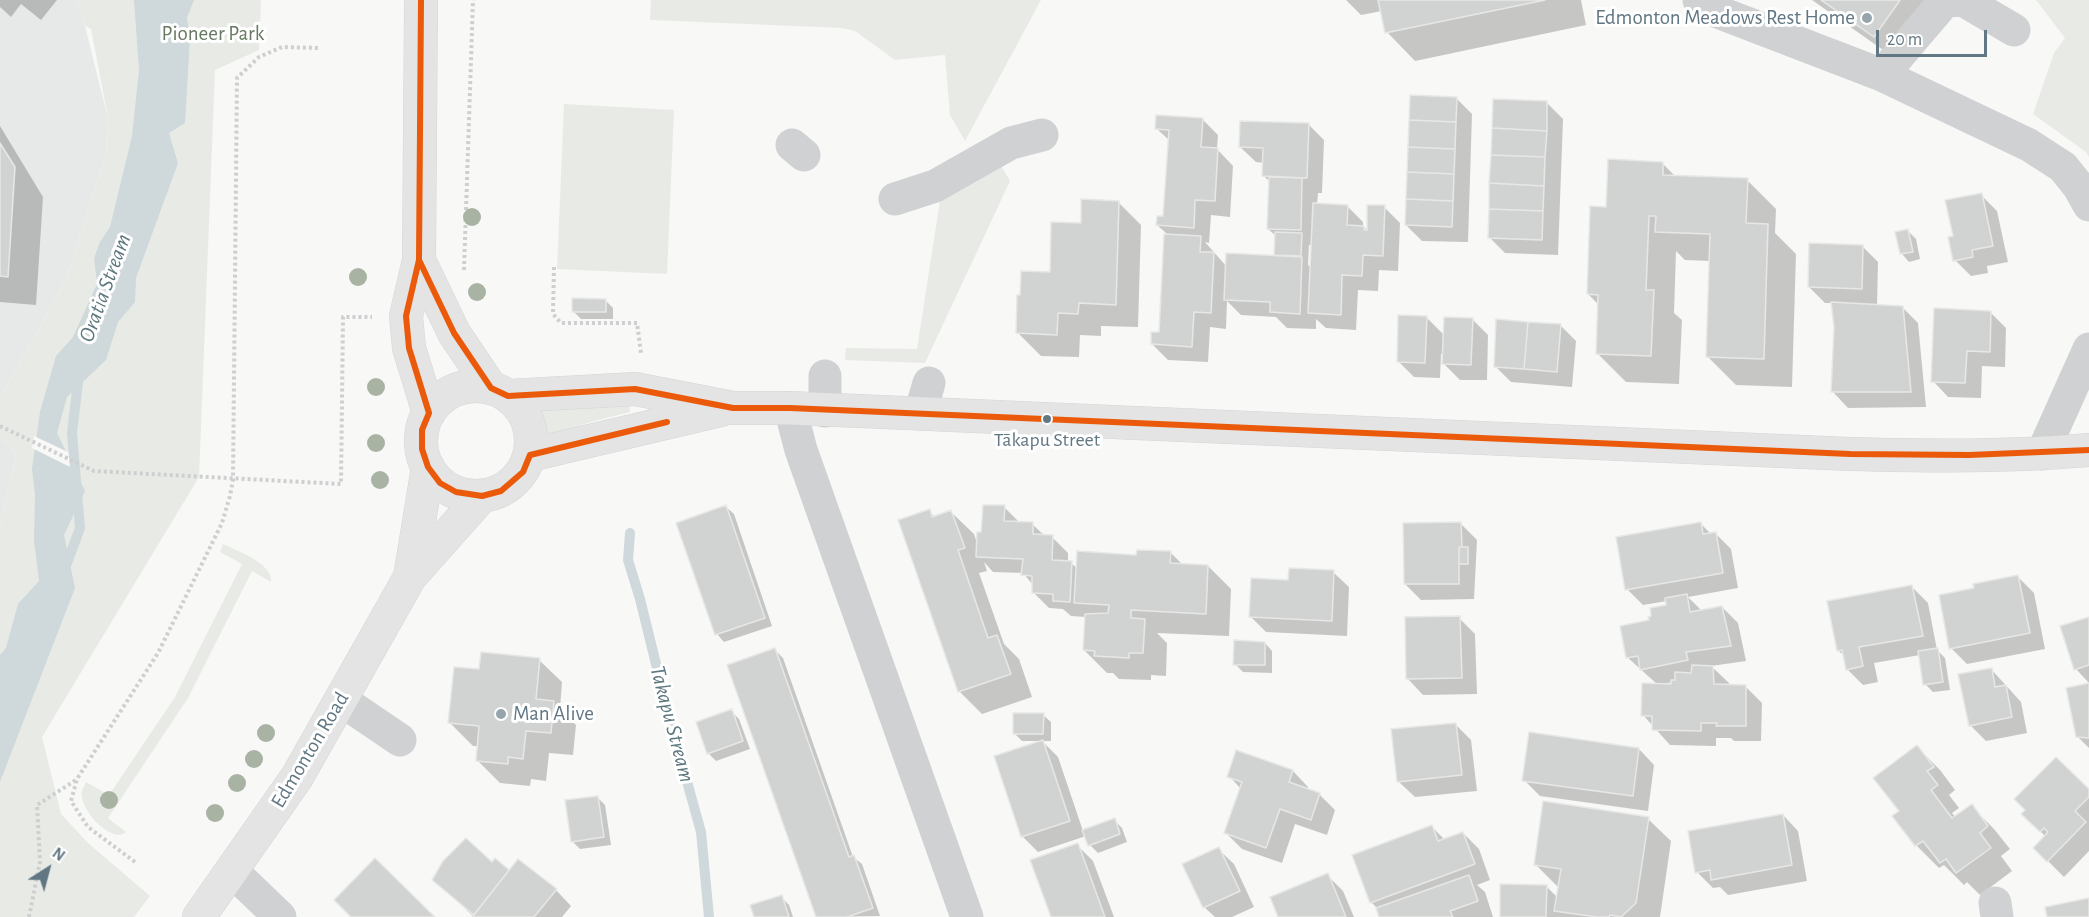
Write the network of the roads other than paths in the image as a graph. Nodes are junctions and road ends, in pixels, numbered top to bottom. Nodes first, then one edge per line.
1 (421, 0) edge
2 (1699, 0) edge
3 (2014, 30) dead end
4 (1882, 75) junction
5 (1042, 135) dead end
6 (896, 199) dead end
7 (2089, 205) edge
8 (419, 260) junction
9 (2089, 349) edge
10 (825, 376) dead end
11 (929, 383) dead end
12 (500, 392) junction
13 (734, 408) junction
14 (790, 408) junction
15 (825, 411) junction
16 (429, 413) junction
17 (920, 414) junction
18 (2089, 450) edge
19 (2042, 454) junction
20 (530, 455) junction
21 (428, 467) junction
22 (482, 496) junction
23 (410, 577) junction
24 (341, 700) junction
25 (400, 740) dead end
26 (232, 871) junction
27 (199, 917) edge
28 (280, 917) edge
29 (967, 917) edge

1 - 8 main road
2 - 4 street
3 - 4 street
4 - 7 street
5 - 6 street
8 - 12 main road
8 - 16 main road
9 - 19 street
10 - 15 street
11 - 17 street
12 - 13 main road
12 - 16 main road
12 - 20 main road
13 - 14 main road
13 - 20 main road
14 - 15 main road
14 - 29 street
15 - 17 main road
16 - 21 main road
17 - 19 main road
18 - 19 main road
20 - 22 main road
21 - 22 main road
21 - 23 main road, Edmonton Road
22 - 23 main road, Edmonton Road
23 - 24 main road, Edmonton Road
24 - 25 street
24 - 26 main road, Edmonton Road
26 - 27 main road, Edmonton Road
26 - 28 street

